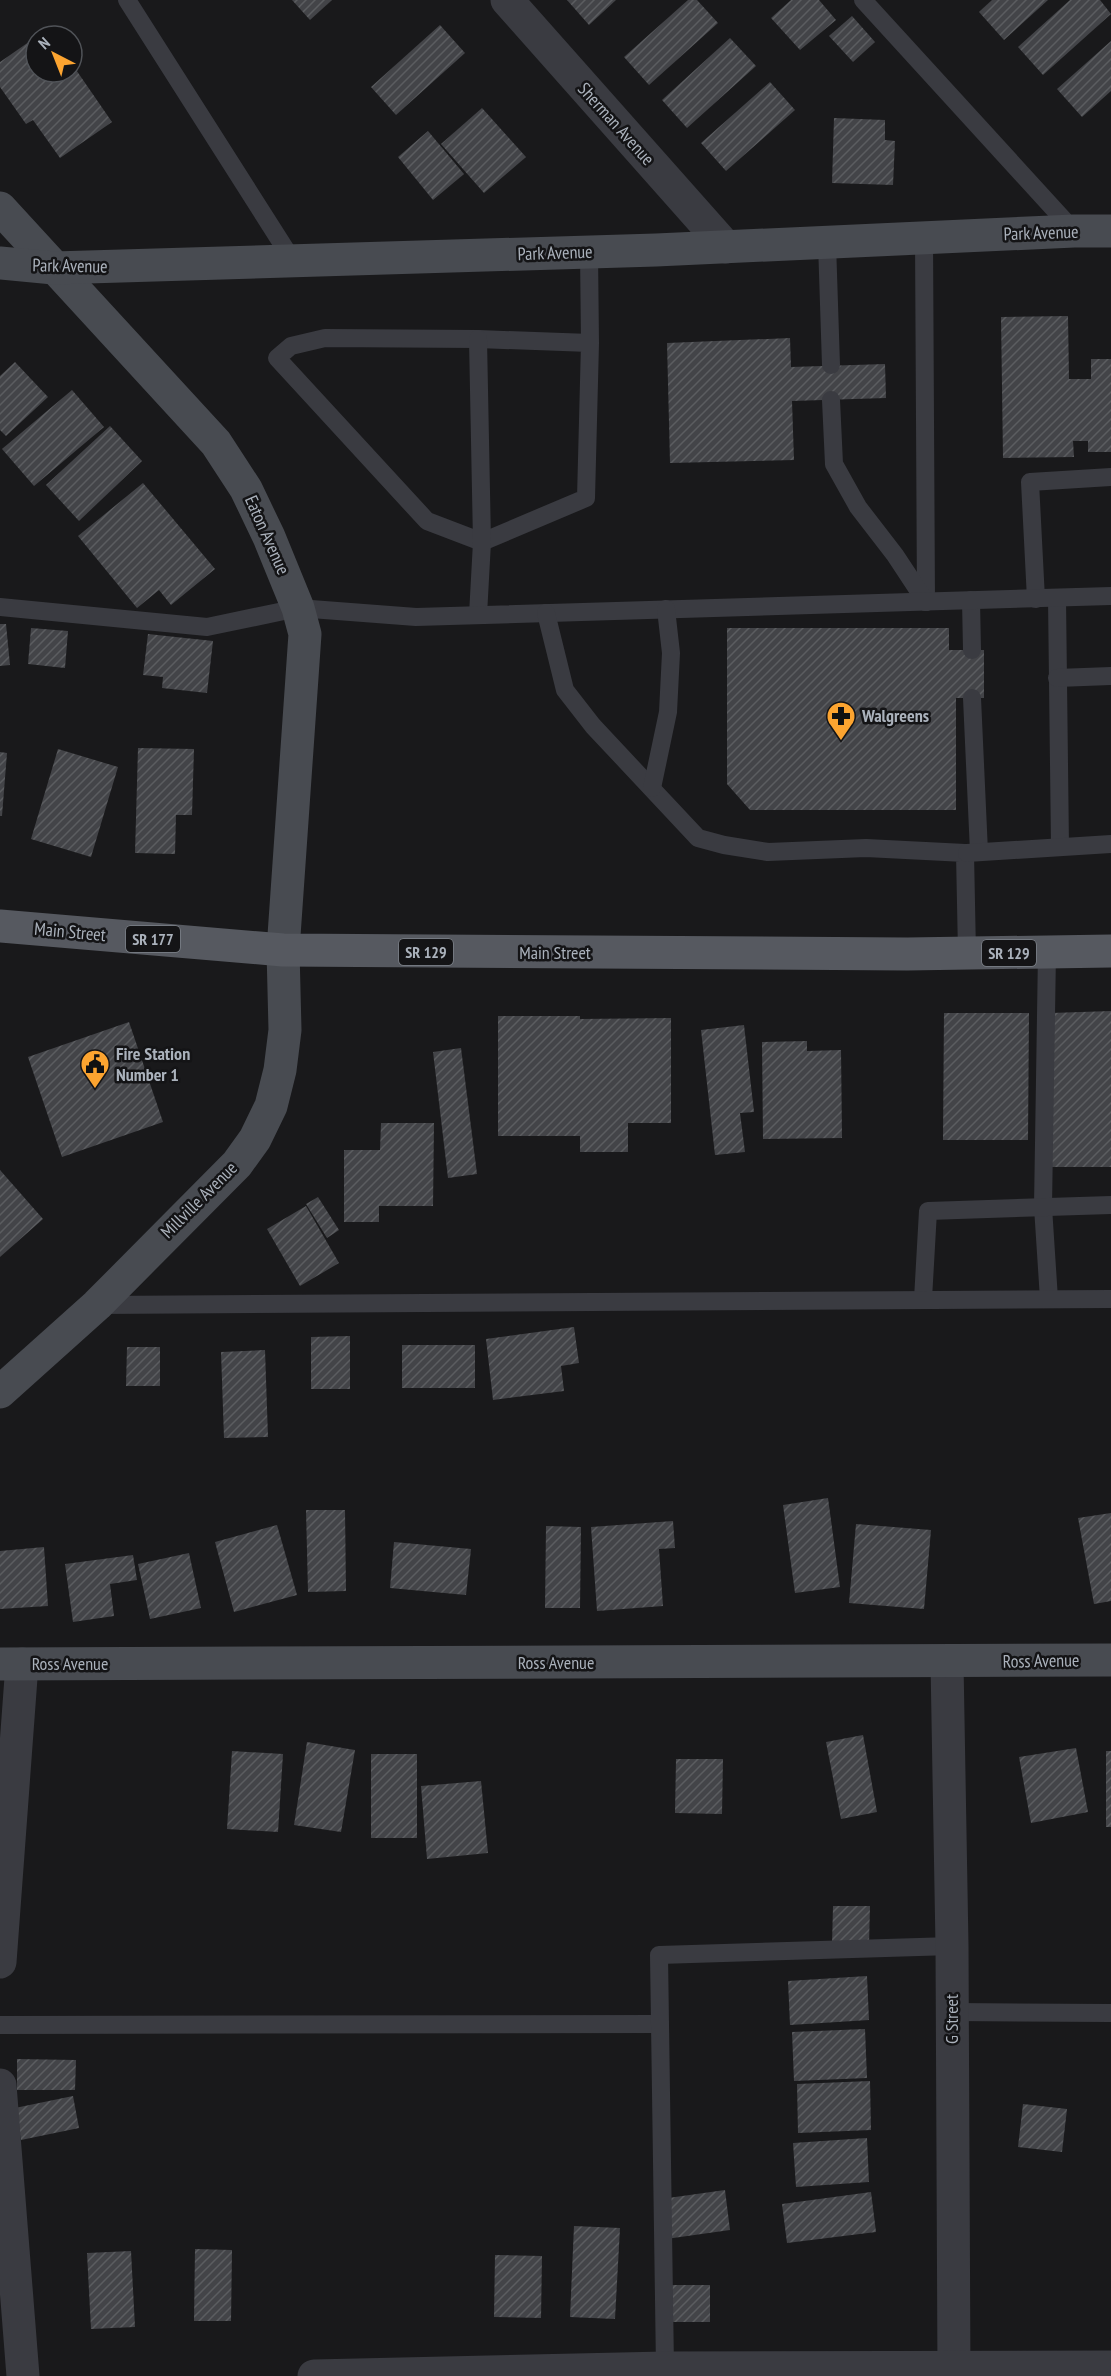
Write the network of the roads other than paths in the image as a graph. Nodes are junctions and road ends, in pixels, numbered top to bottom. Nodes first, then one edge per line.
1 (126, 0) edge
2 (507, 0) edge
3 (863, 0) edge
4 (0, 208) edge
5 (1074, 231) junction
6 (1111, 231) edge
7 (924, 238) junction
8 (827, 243) junction
9 (726, 247) junction
10 (590, 252) junction
11 (292, 261) junction
12 (0, 263) edge
13 (54, 268) junction
14 (478, 339) junction
15 (590, 343) junction
16 (831, 365) dead end
17 (831, 400) dead end
18 (1111, 477) edge
19 (482, 542) junction
20 (1111, 596) edge
21 (1056, 598) junction
22 (1036, 599) junction
23 (971, 600) junction
24 (926, 602) junction
25 (0, 607) edge
26 (298, 608) junction
27 (666, 609) junction
28 (546, 613) junction
29 (478, 615) junction
30 (972, 650) dead end
31 (1111, 676) edge
32 (1057, 678) junction
33 (972, 698) dead end
34 (652, 788) junction
35 (1111, 844) edge
36 (1060, 847) junction
37 (972, 852) junction
38 (0, 926) edge
39 (283, 950) junction
40 (1111, 951) edge
41 (1047, 952) junction
42 (966, 953) junction
43 (1111, 1205) edge
44 (1043, 1207) junction
45 (923, 1299) junction
46 (1049, 1299) junction
47 (1111, 1299) edge
48 (97, 1305) junction
49 (0, 1392) edge
50 (1111, 1660) edge
51 (947, 1662) junction
52 (11, 1664) edge
53 (952, 1946) junction
54 (0, 1962) edge
55 (952, 2012) junction
56 (1111, 2013) edge
57 (660, 2024) junction
58 (0, 2025) edge
59 (0, 2085) edge
60 (1111, 2367) edge
61 (666, 2368) junction
62 (954, 2372) edge
63 (599, 2373) edge
64 (23, 2376) edge
65 (314, 2376) edge

1 - 11 lane
2 - 9 street, Sherman Avenue
3 - 5 lane
4 - 13 main road, Eaton Avenue
5 - 6 main road, Park Avenue
5 - 7 main road, Park Avenue
7 - 8 main road, Park Avenue
7 - 24 lane
8 - 9 main road, Park Avenue
8 - 16 lane
9 - 10 main road, Park Avenue
10 - 11 main road, Park Avenue
10 - 15 lane
11 - 13 main road, Park Avenue
12 - 13 main road, Park Avenue
13 - 26 main road, Eaton Avenue
14 - 15 lane
14 - 19 lane
14 - 19 lane
15 - 19 lane
17 - 24 lane
18 - 22 lane
19 - 29 lane
20 - 21 lane
21 - 22 lane
21 - 32 lane
22 - 23 lane
23 - 24 lane
23 - 30 lane
24 - 27 lane
25 - 26 lane
26 - 29 lane
26 - 39 main road, Eaton Avenue
27 - 28 lane
27 - 34 lane
28 - 29 lane
28 - 34 lane
31 - 32 lane
32 - 36 lane
33 - 37 lane
34 - 37 lane
35 - 36 lane
36 - 37 lane
37 - 42 lane
38 - 39 main road, Main Street / SR 177
39 - 42 main road, Main Street / SR 129
39 - 48 main road, Millville Avenue
40 - 41 main road, Main Street / SR 129
41 - 42 main road, Main Street / SR 129
41 - 44 lane
43 - 44 lane
44 - 45 lane
44 - 46 lane
45 - 46 lane
45 - 48 lane
46 - 47 lane
48 - 49 main road, Millville Avenue
50 - 51 main road, Ross Avenue
51 - 52 main road, Ross Avenue
51 - 53 street, G Street
52 - 54 street
53 - 55 street, G Street
53 - 57 lane
55 - 56 lane
55 - 62 street, G Street
57 - 58 lane
57 - 61 lane
59 - 64 street
60 - 62 street
61 - 62 street
61 - 63 street
63 - 65 street

